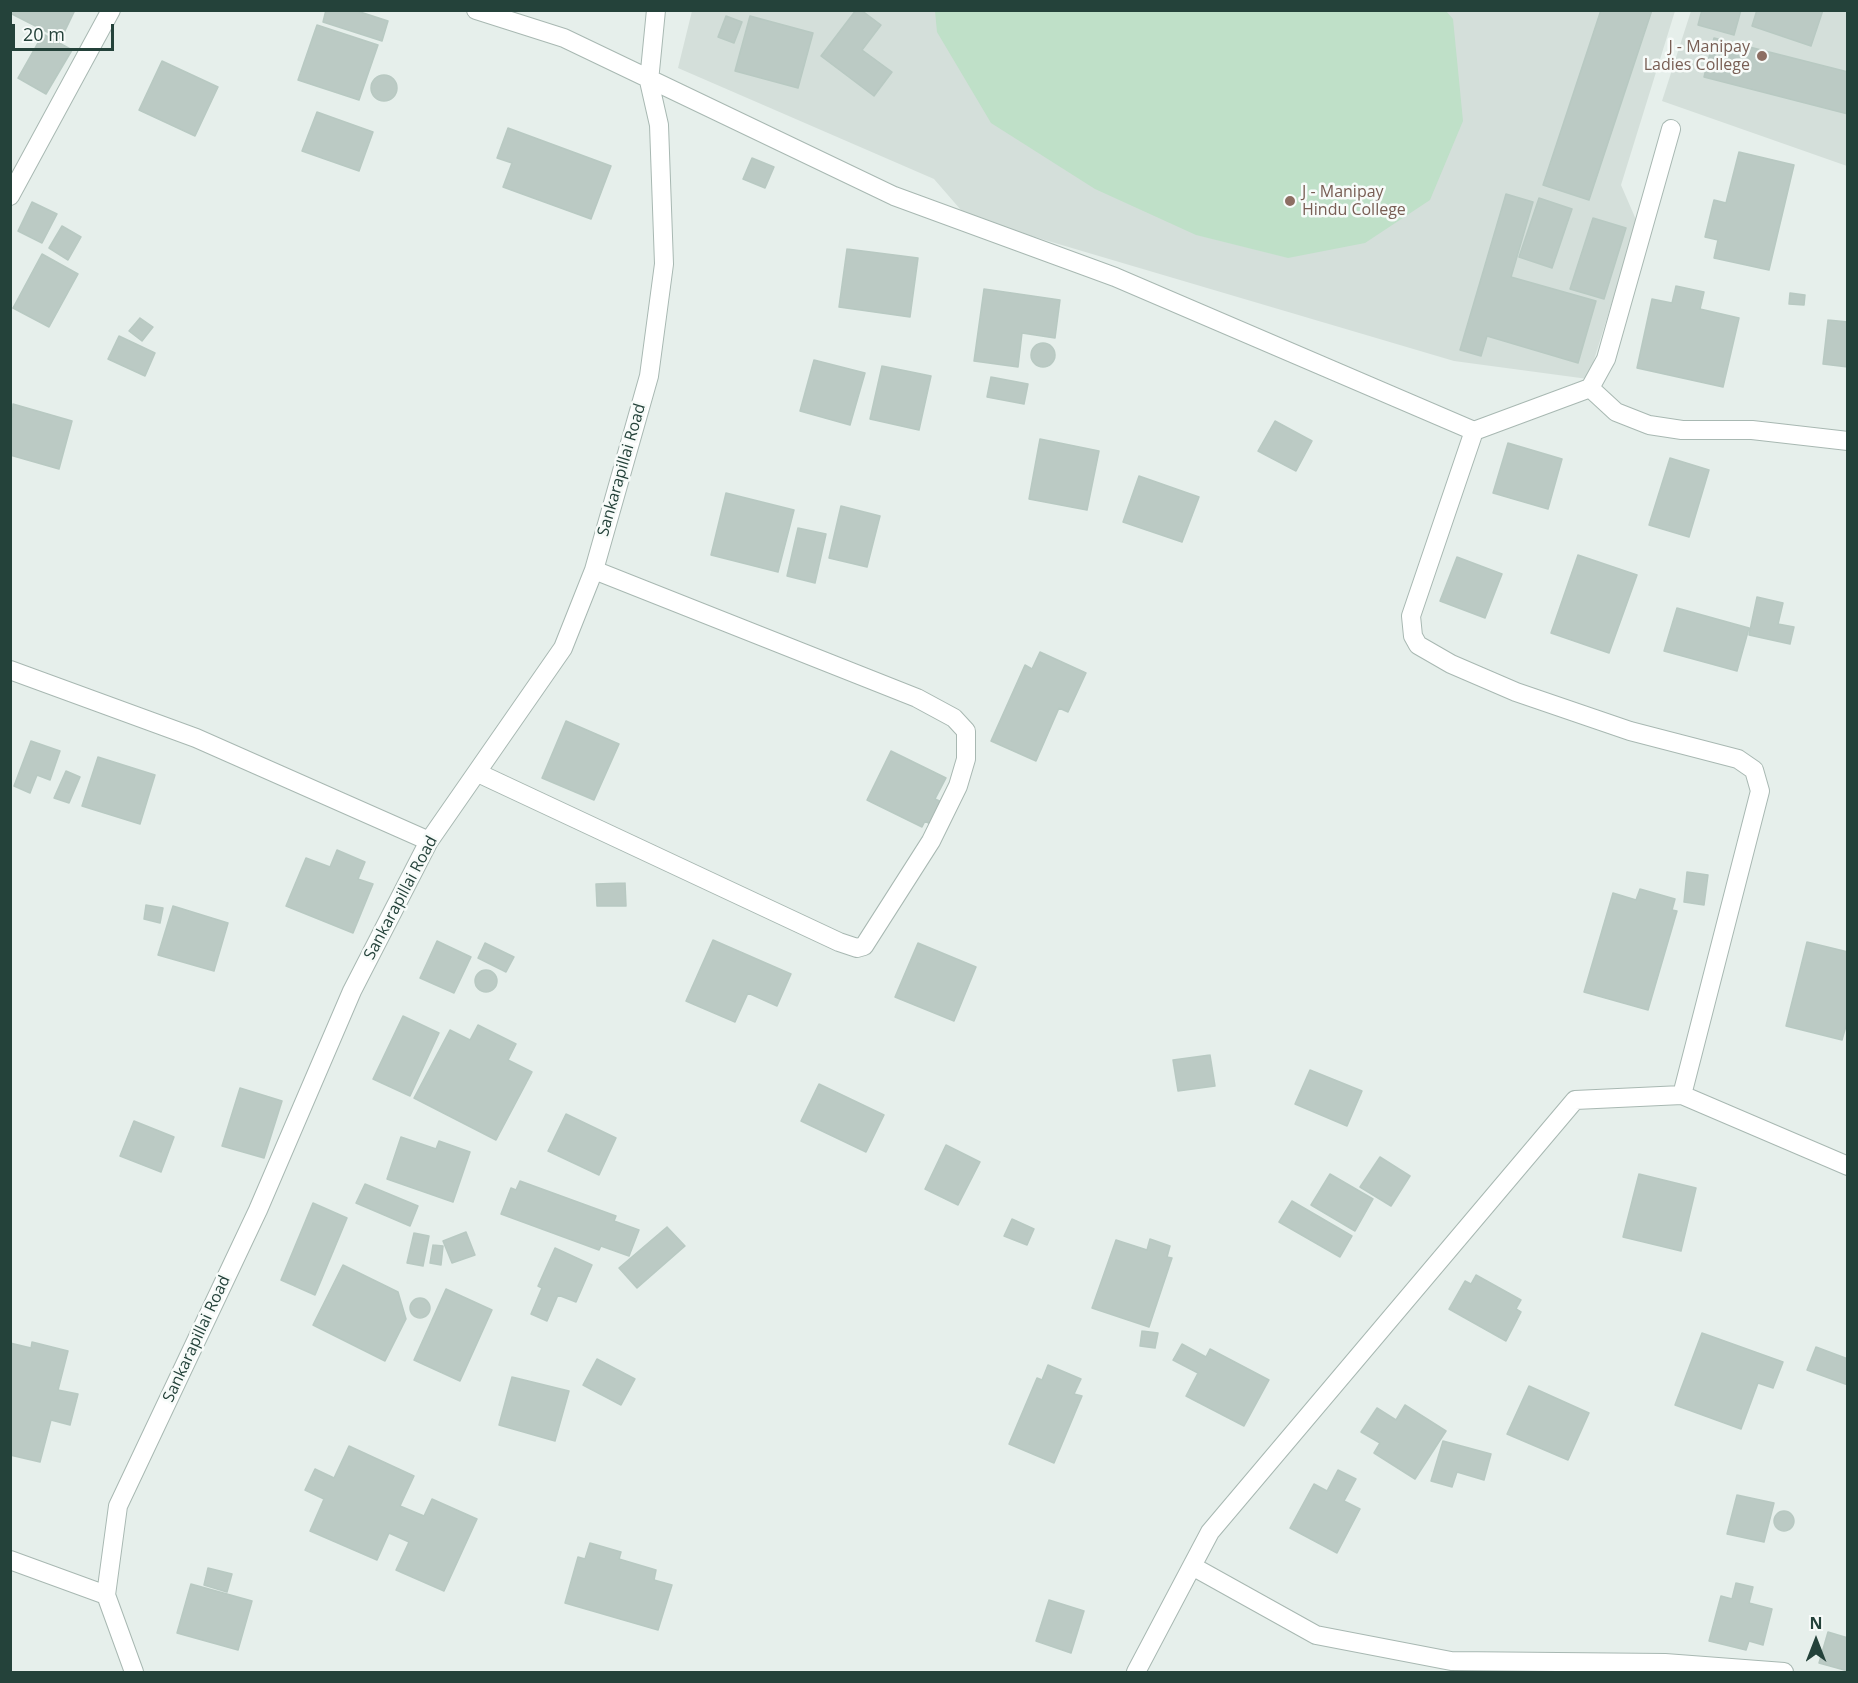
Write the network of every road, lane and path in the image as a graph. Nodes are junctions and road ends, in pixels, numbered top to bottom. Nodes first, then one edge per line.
1 (111, 10) edge
2 (476, 10) edge
3 (656, 10) edge
4 (649, 81) junction
5 (1671, 129) dead end
6 (10, 196) edge
7 (1590, 388) junction
8 (1474, 431) junction
9 (1848, 441) edge
10 (594, 570) junction
11 (10, 670) edge
12 (478, 773) junction
13 (429, 841) junction
14 (1682, 1095) junction
15 (1848, 1166) edge
16 (10, 1560) edge
17 (1192, 1566) junction
18 (106, 1595) junction
19 (1664, 1668) edge
20 (134, 1672) edge
21 (1136, 1672) edge
22 (1784, 1672) edge

1 - 6 street
2 - 4 street
3 - 4 street, Sankarapillai Road
4 - 8 street
4 - 10 street, Sankarapillai Road
5 - 7 street
7 - 8 street
7 - 9 street
8 - 14 street
10 - 12 street, Sankarapillai Road
10 - 12 street
11 - 13 street
12 - 13 street, Sankarapillai Road
13 - 18 street, Sankarapillai Road
14 - 15 street
14 - 17 street
16 - 18 street
17 - 19 street
17 - 21 street
18 - 20 street, Sankarapillai Road
19 - 22 street

